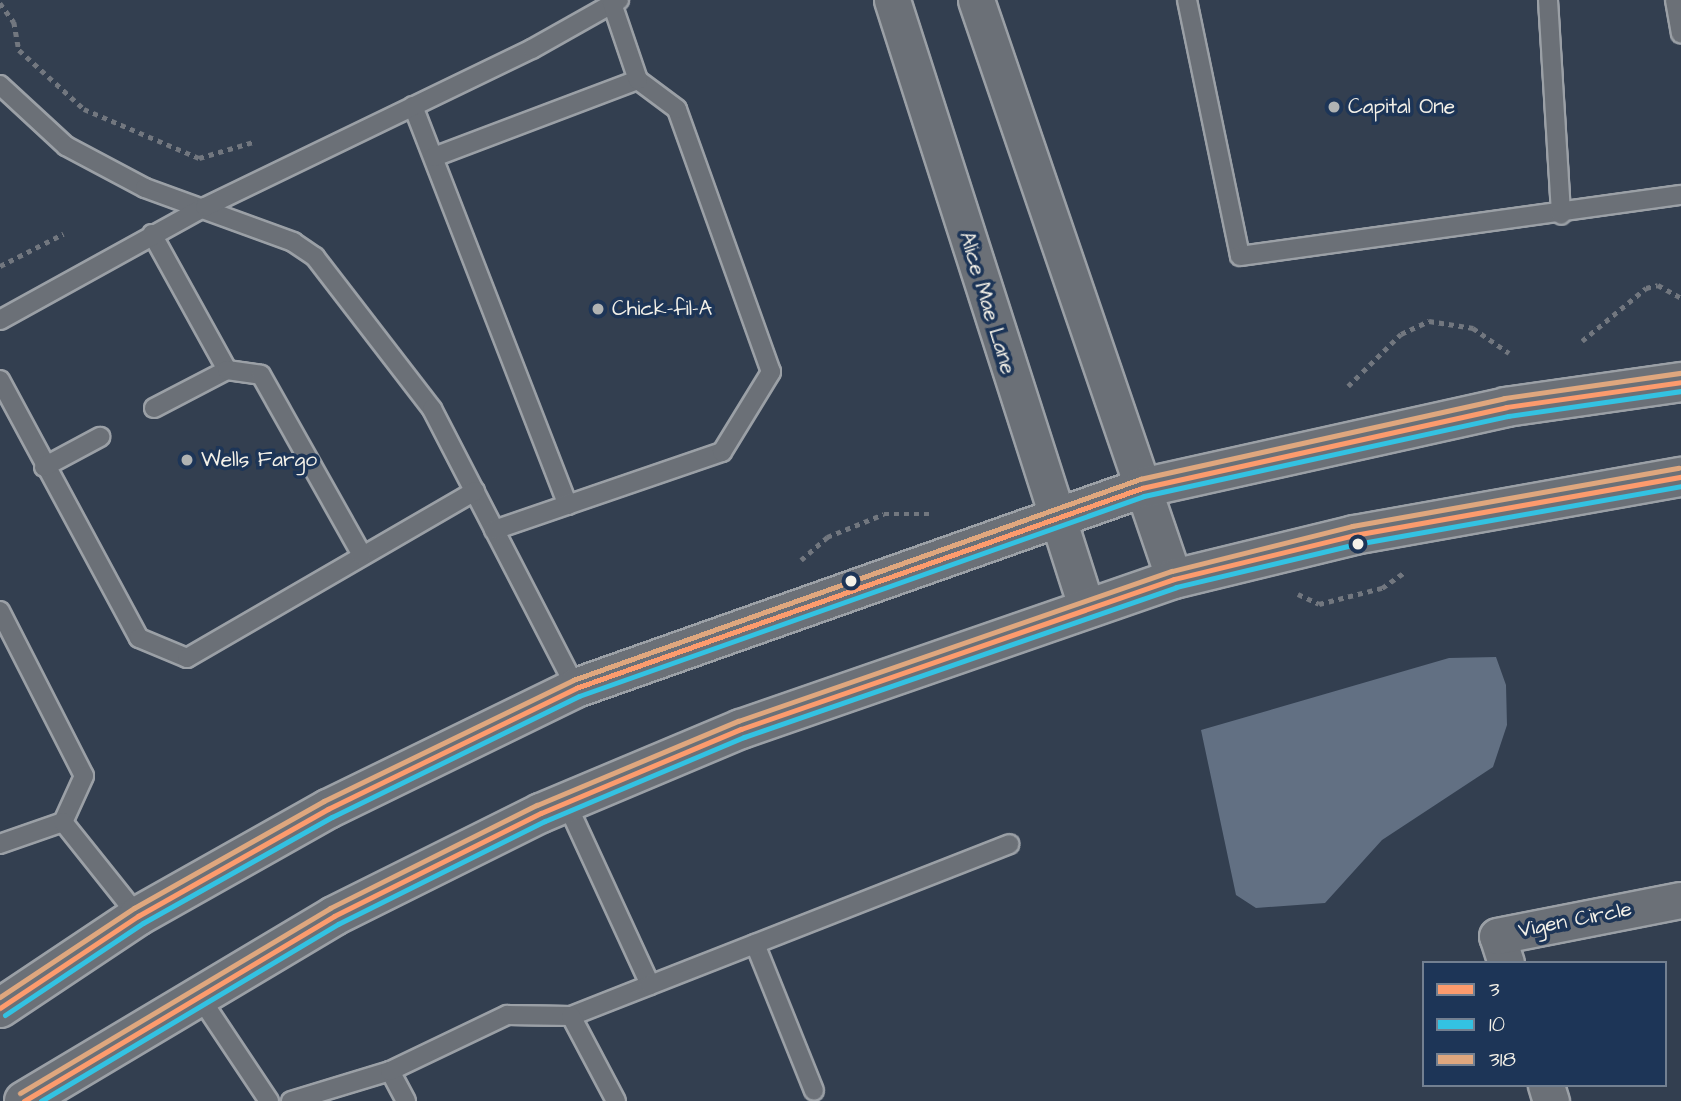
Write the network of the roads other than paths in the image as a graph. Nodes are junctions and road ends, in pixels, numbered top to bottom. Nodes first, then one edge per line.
1 (892, 0) edge
2 (976, 0) edge
3 (1186, 0) edge
4 (1548, 0) edge
5 (1675, 0) edge
6 (615, 1) edge
7 (1681, 33) edge
8 (638, 80) junction
9 (0, 85) edge
10 (413, 106) junction
11 (433, 157) junction
12 (1681, 195) edge
13 (205, 207) junction
14 (1561, 215) junction
15 (152, 234) junction
16 (0, 320) edge
17 (227, 370) junction
18 (0, 380) edge
19 (1681, 382) edge
20 (154, 408) dead end
21 (100, 437) dead end
22 (44, 467) junction
23 (1681, 477) edge
24 (1142, 488) junction
25 (475, 491) junction
26 (568, 505) junction
27 (1056, 515) junction
28 (495, 530) junction
29 (362, 555) junction
30 (1174, 579) junction
31 (1086, 606) junction
32 (0, 611) edge
33 (576, 688) junction
34 (566, 802) junction
35 (63, 822) junction
36 (0, 844) edge
37 (1009, 844) dead end
38 (1681, 900) edge
39 (138, 916) junction
40 (755, 944) junction
41 (1505, 961) edge
42 (650, 985) junction
43 (197, 993) junction
44 (0, 1008) edge
45 (571, 1016) junction
46 (390, 1071) junction
47 (814, 1091) dead end
48 (24, 1101) edge
49 (269, 1101) edge
50 (291, 1101) edge
51 (406, 1101) edge
52 (616, 1101) edge

1 - 27 street, Alice Mae Lane
2 - 24 street
3 - 14 lane
4 - 14 lane
5 - 7 lane
6 - 8 lane
6 - 10 lane
8 - 11 lane
8 - 26 lane
9 - 13 lane
10 - 11 lane
10 - 13 lane
11 - 26 lane
12 - 14 lane
13 - 15 lane
13 - 25 lane
15 - 16 lane
15 - 17 lane
17 - 20 lane
17 - 29 lane
18 - 22 lane
19 - 24 main road
21 - 22 lane
22 - 29 lane
23 - 30 main road
24 - 27 main road
24 - 30 street
25 - 28 lane
25 - 29 lane
26 - 28 lane
27 - 31 street, Alice Mae Lane
27 - 33 main road
28 - 33 lane
30 - 31 main road
31 - 34 main road
32 - 35 lane
33 - 39 main road
34 - 42 lane
34 - 43 main road
35 - 36 lane
35 - 39 lane
37 - 40 lane
38 - 41 street, Vigen Circle
39 - 44 main road
40 - 42 lane
40 - 47 lane
42 - 45 lane
43 - 48 main road
43 - 49 lane
45 - 46 lane
45 - 52 lane
46 - 50 lane
46 - 51 lane

